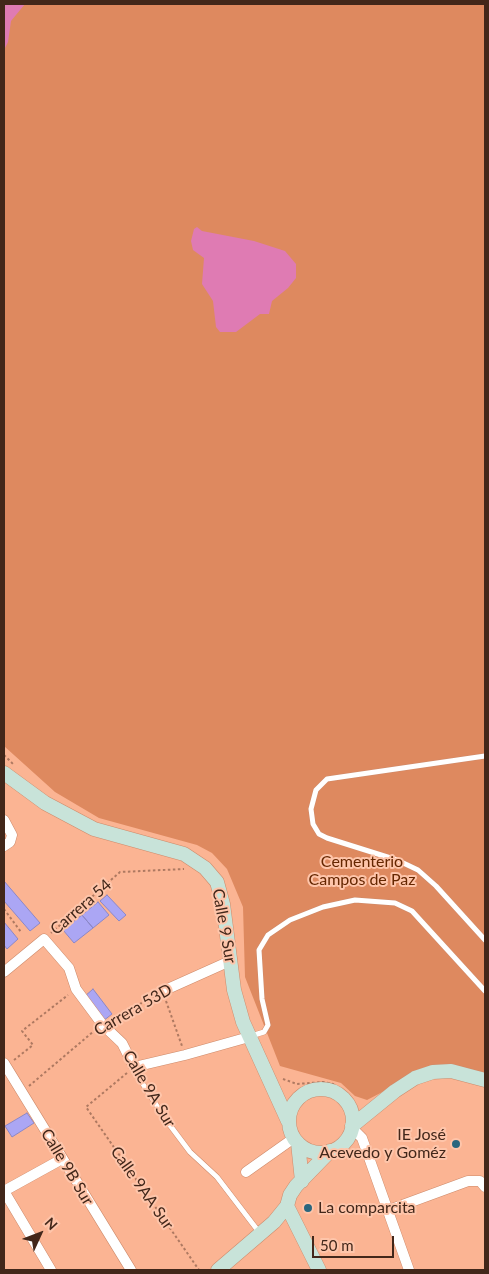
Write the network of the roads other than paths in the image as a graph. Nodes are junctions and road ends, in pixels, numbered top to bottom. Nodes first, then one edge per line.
1 (485, 756) edge
2 (10, 769) edge
3 (4, 820) edge
4 (4, 846) edge
5 (44, 940) joint
6 (485, 940) edge
7 (230, 961) junction
8 (4, 972) edge
9 (163, 991) road end
10 (485, 991) edge
11 (249, 1037) junction
12 (5, 1065) edge
13 (134, 1067) junction
14 (276, 1079) junction
15 (485, 1080) edge
16 (306, 1092) junction
17 (352, 1108) junction
18 (370, 1109) junction
19 (288, 1120) junction
20 (352, 1127) junction
21 (296, 1141) junction
22 (330, 1151) junction
23 (62, 1159) junction
24 (246, 1172) dead end
25 (302, 1181) junction
26 (482, 1184) edge
27 (4, 1191) edge
28 (287, 1206) junction
29 (389, 1210) junction
30 (260, 1235) junction
31 (52, 1270) edge
32 (131, 1270) edge
33 (218, 1270) edge
34 (319, 1270) edge
35 (409, 1270) edge

1 - 6 lane
2 - 7 main road, Calle 9 Sur
3 - 4 street
5 - 8 street, Carrera 54
5 - 13 street, Calle 9A Sur
7 - 9 street, Carrera 53D
7 - 11 main road, Calle 9 Sur
10 - 11 lane
11 - 13 street
11 - 14 main road, Calle 9 Sur
12 - 23 street, Calle 9B Sur
13 - 30 lane, Calle 9A Sur
14 - 16 main road
14 - 19 main road, Calle 9 Sur
15 - 18 main road
16 - 17 main road
16 - 19 main road
17 - 18 main road
17 - 20 main road
18 - 20 main road
19 - 21 main road
20 - 22 main road
20 - 29 street
21 - 22 main road
21 - 24 street
21 - 25 main road
22 - 25 main road
23 - 27 street
23 - 32 street, Calle 9B Sur
25 - 28 main road
26 - 29 street
27 - 31 street
28 - 30 main road
28 - 34 main road
29 - 35 street
30 - 33 main road

